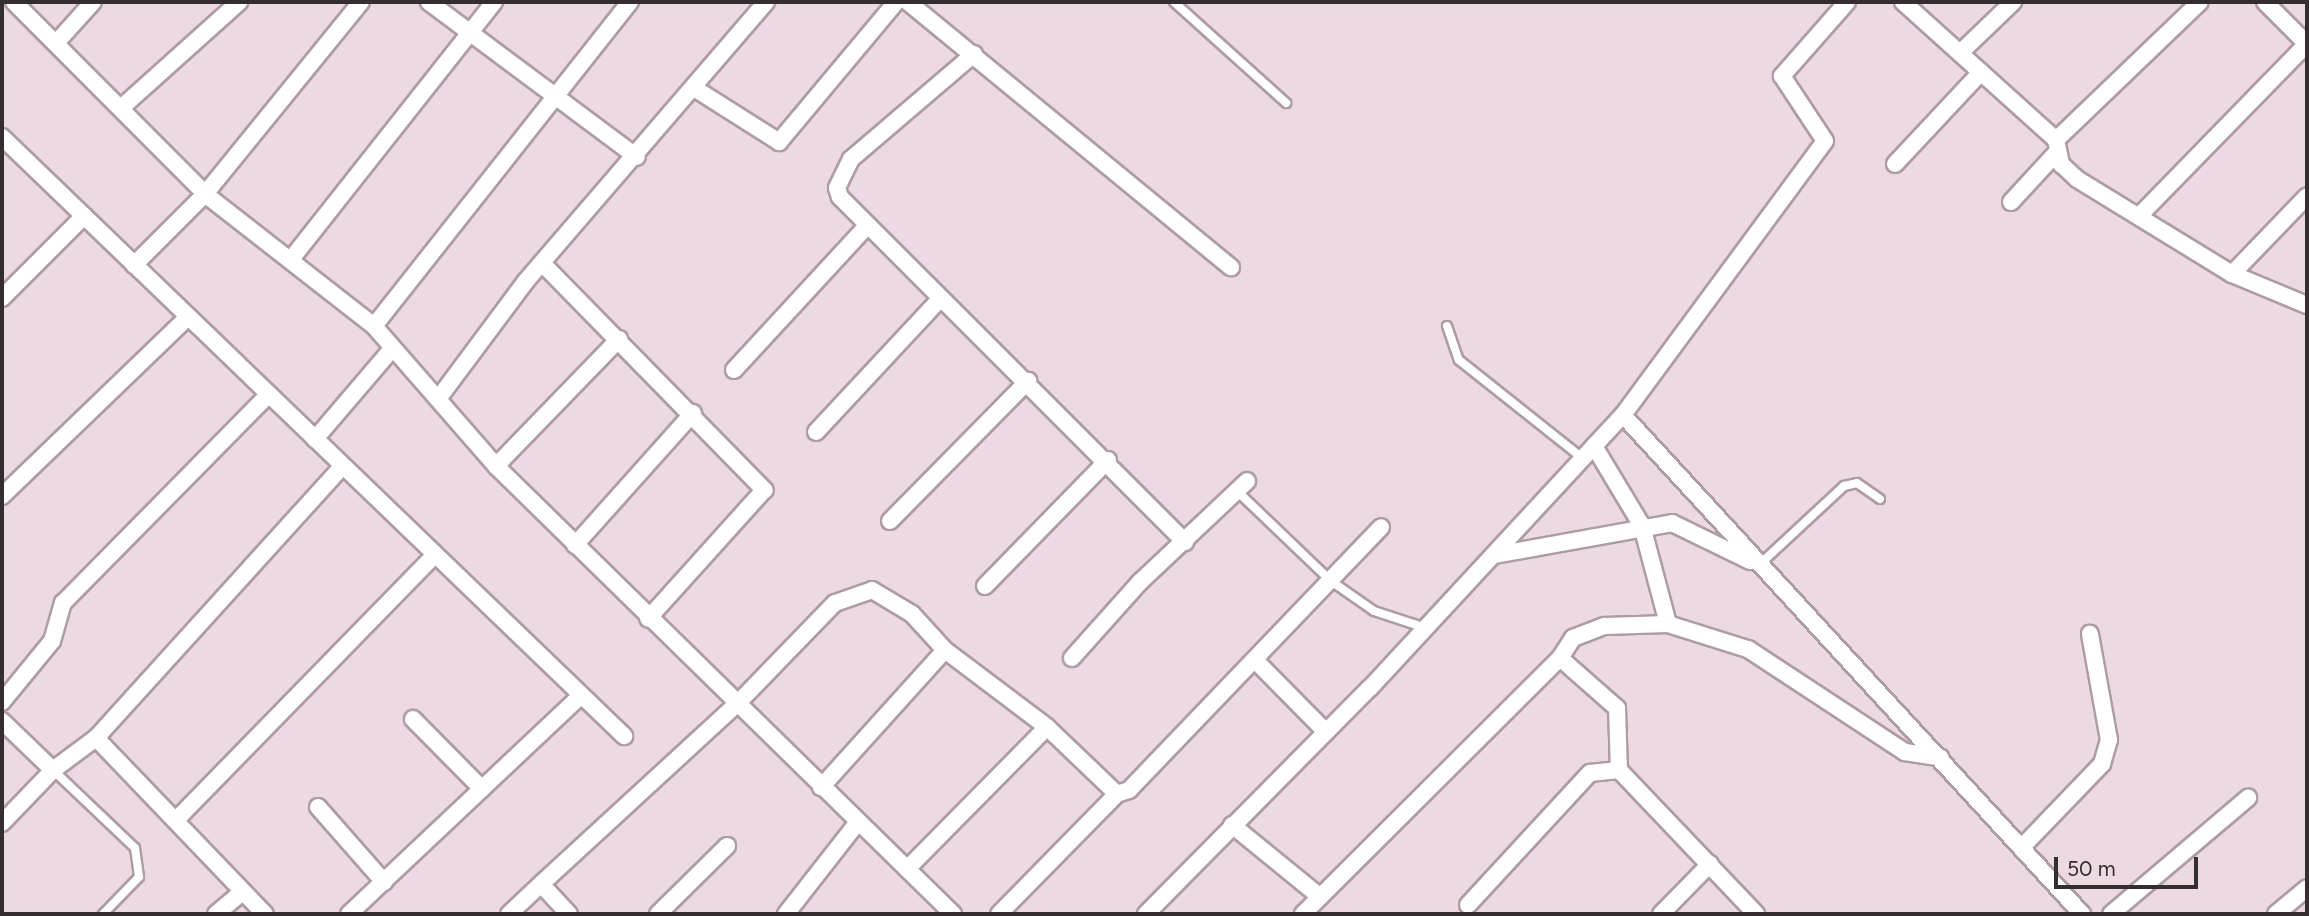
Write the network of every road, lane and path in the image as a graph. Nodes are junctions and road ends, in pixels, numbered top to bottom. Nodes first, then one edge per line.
1 (14, 2) edge
2 (93, 2) edge
3 (239, 2) edge
4 (361, 2) edge
5 (429, 2) edge
6 (494, 2) edge
7 (630, 2) edge
8 (766, 2) edge
9 (896, 2) edge
10 (908, 2) edge
11 (1174, 2) edge
12 (1847, 2) edge
13 (1903, 2) edge
14 (2012, 2) edge
15 (2200, 2) edge
16 (2265, 2) edge
17 (468, 32) junction
18 (56, 43) junction
19 (2307, 44) edge
20 (974, 54) junction
21 (1960, 54) junction
22 (1981, 72) junction
23 (694, 88) junction
24 (552, 97) junction
25 (1286, 103) dead end
26 (121, 108) junction
27 (2, 137) edge
28 (2057, 145) junction
29 (637, 157) junction
30 (1895, 164) dead end
31 (205, 194) junction
32 (2307, 196) edge
33 (2011, 202) dead end
34 (2140, 215) junction
35 (84, 216) junction
36 (868, 225) junction
37 (292, 258) junction
38 (542, 263) junction
39 (134, 265) junction
40 (1231, 267) dead end
41 (2232, 274) junction
42 (2, 298) edge
43 (941, 298) junction
44 (2307, 305) edge
45 (188, 317) junction
46 (374, 326) junction
47 (1447, 326) dead end
48 (619, 339) junction
49 (391, 349) junction
50 (733, 370) dead end
51 (1028, 381) junction
52 (269, 394) junction
53 (438, 399) junction
54 (693, 412) junction
55 (1623, 415) junction
56 (816, 432) dead end
57 (315, 439) junction
58 (1588, 452) junction
59 (1108, 460) junction
60 (343, 466) junction
61 (496, 466) junction
62 (1242, 486) joint
63 (2, 496) edge
64 (1880, 499) dead end
65 (890, 521) dead end
66 (1642, 526) junction
67 (1381, 527) dead end
68 (1185, 542) junction
69 (575, 545) junction
70 (435, 555) junction
71 (1495, 555) junction
72 (1759, 565) junction
73 (1331, 581) junction
74 (985, 586) dead end
75 (648, 619) junction
76 (1668, 624) junction
77 (1426, 628) junction
78 (2090, 634) dead end
79 (945, 650) junction
80 (1072, 658) dead end
81 (1560, 658) junction
82 (1255, 660) junction
83 (581, 695) junction
84 (2, 702) edge
85 (736, 705) junction
86 (413, 719) dead end
87 (2, 721) edge
88 (1047, 727) junction
89 (1326, 732) junction
90 (624, 736) dead end
91 (96, 738) junction
92 (1941, 758) junction
93 (53, 770) junction
94 (1619, 770) junction
95 (821, 787) junction
96 (482, 789) junction
97 (1117, 794) junction
98 (2248, 798) dead end
99 (318, 807) dead end
100 (176, 820) junction
101 (858, 822) junction
102 (2, 823) edge
103 (1232, 825) junction
104 (727, 846) dead end
105 (2023, 846) junction
106 (1710, 864) junction
107 (907, 869) junction
108 (384, 882) junction
109 (541, 884) junction
110 (243, 891) junction
111 (2305, 894) edge
112 (1320, 896) junction
113 (1469, 911) edge
114 (103, 914) edge
115 (216, 914) edge
116 (265, 914) edge
117 (349, 914) edge
118 (509, 914) edge
119 (569, 914) edge
120 (658, 914) edge
121 (786, 914) edge
122 (953, 914) edge
123 (999, 914) edge
124 (1146, 914) edge
125 (1303, 914) edge
126 (1661, 914) edge
127 (1756, 914) edge
128 (2082, 914) edge
129 (2111, 914) edge
130 (2276, 914) edge

1 - 18 street
2 - 18 street
3 - 26 street
4 - 31 street
5 - 17 street
6 - 17 street
7 - 24 street
8 - 23 street
9 - 23 street
10 - 20 street
11 - 25 lane
12 - 55 street
13 - 21 street
14 - 21 street
15 - 28 street
16 - 19 street
17 - 24 street
17 - 37 street
18 - 26 street
19 - 34 street
20 - 36 street
20 - 40 street
21 - 22 street
22 - 28 street
22 - 30 street
23 - 29 street
24 - 29 street
24 - 46 street
26 - 31 street
27 - 35 street
28 - 33 street
28 - 34 street
29 - 38 street
31 - 37 street
31 - 39 street
32 - 41 street
34 - 41 street
35 - 39 street
35 - 42 street
36 - 43 street
36 - 50 street
37 - 46 street
38 - 48 street
38 - 53 street
39 - 45 street
41 - 44 street
43 - 51 street
43 - 56 street
45 - 52 street
45 - 63 street
46 - 49 street
47 - 58 lane
48 - 54 street
48 - 61 street
49 - 53 street
49 - 57 street
51 - 59 street
51 - 65 street
52 - 57 street
52 - 84 street
53 - 61 street
54 - 69 street
54 - 75 street
55 - 58 street
55 - 72 street
57 - 60 street
58 - 66 street
58 - 71 street
59 - 68 street
59 - 74 street
60 - 70 street
60 - 91 street
61 - 69 street
62 - 68 street
62 - 73 lane
64 - 72 lane
66 - 71 street
66 - 72 street
66 - 76 street
67 - 73 street
68 - 80 street
69 - 75 street
70 - 83 street
70 - 100 street
71 - 77 street
72 - 92 street
73 - 77 lane
73 - 82 street
75 - 85 street
76 - 81 street
76 - 92 street
77 - 89 street
78 - 105 street
79 - 85 street
79 - 88 street
79 - 95 street
81 - 94 street
81 - 112 street
82 - 89 street
82 - 97 street
83 - 90 street
83 - 96 street
85 - 95 street
85 - 109 street
86 - 96 street
87 - 93 street
88 - 97 street
88 - 107 street
89 - 103 street
91 - 93 street
91 - 100 street
92 - 105 street
93 - 102 street
93 - 114 lane
94 - 106 street
94 - 113 street
95 - 101 street
96 - 108 street
97 - 123 street
98 - 129 street
99 - 108 street
100 - 110 street
101 - 107 street
101 - 121 street
103 - 112 street
103 - 124 street
104 - 120 street
105 - 128 street
106 - 126 street
106 - 127 street
107 - 122 street
108 - 117 street
109 - 118 street
109 - 119 street
110 - 115 street
110 - 116 street
111 - 130 street
112 - 125 street

